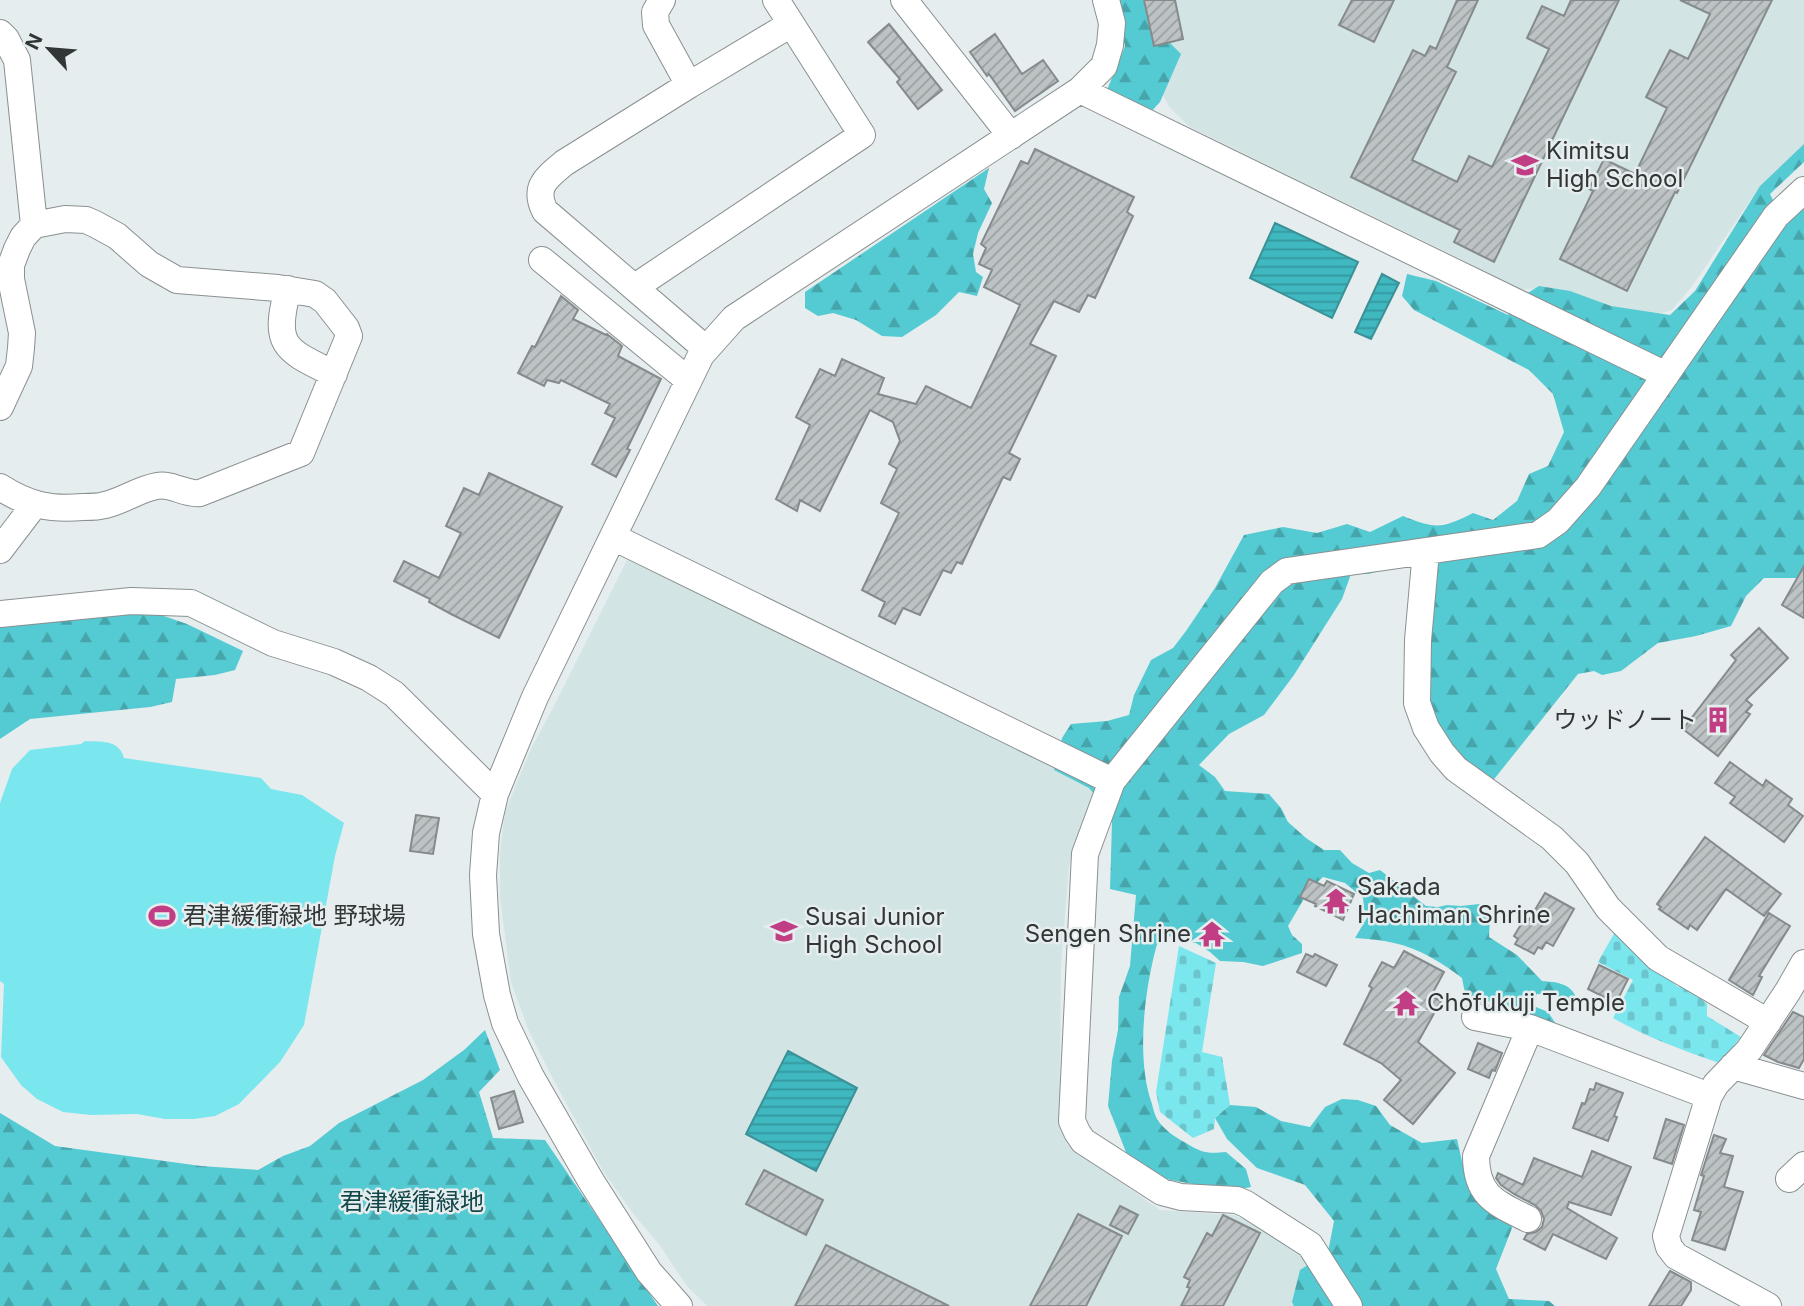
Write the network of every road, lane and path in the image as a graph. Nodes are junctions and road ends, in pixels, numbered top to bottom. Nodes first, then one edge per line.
1 (662, 0) edge
2 (776, 0) edge
3 (904, 0) edge
4 (1106, 0) edge
5 (791, 24) junction
6 (0, 33) edge
7 (689, 85) junction
8 (1080, 90) junction
9 (1011, 136) junction
10 (1804, 190) edge
11 (34, 225) junction
12 (542, 260) dead end
13 (635, 287) junction
14 (288, 289) junction
15 (706, 349) junction
16 (334, 374) junction
17 (1665, 376) junction
18 (688, 380) junction
19 (0, 407) edge
20 (0, 486) edge
21 (35, 504) junction
22 (613, 537) junction
23 (0, 550) edge
24 (1426, 551) junction
25 (0, 614) edge
26 (1112, 781) junction
27 (495, 794) junction
28 (1804, 962) edge
29 (1475, 1017) dead end
30 (1768, 1022) junction
31 (1530, 1028) junction
32 (1733, 1066) junction
33 (1804, 1086) edge
34 (1709, 1096) junction
35 (1528, 1219) dead end
36 (1732, 1297) edge
37 (679, 1306) edge
38 (1349, 1306) edge
39 (1768, 1306) edge

1 - 7 street
2 - 5 street
3 - 9 street
4 - 8 street
5 - 7 street
5 - 13 street
6 - 11 street
7 - 13 street
8 - 9 street
8 - 17 street
9 - 15 street
10 - 17 street
11 - 14 street
11 - 19 street
12 - 18 street
13 - 15 street
14 - 16 street
14 - 16 street
15 - 18 street
16 - 21 street
17 - 24 street
18 - 22 street
20 - 21 street
21 - 23 street
22 - 26 street
22 - 27 street
24 - 26 street
24 - 30 street
25 - 27 street
26 - 38 street
27 - 37 street
28 - 30 street
29 - 31 street
30 - 32 street
31 - 34 street
31 - 35 street
32 - 33 street
32 - 34 street
34 - 36 street
36 - 39 street

